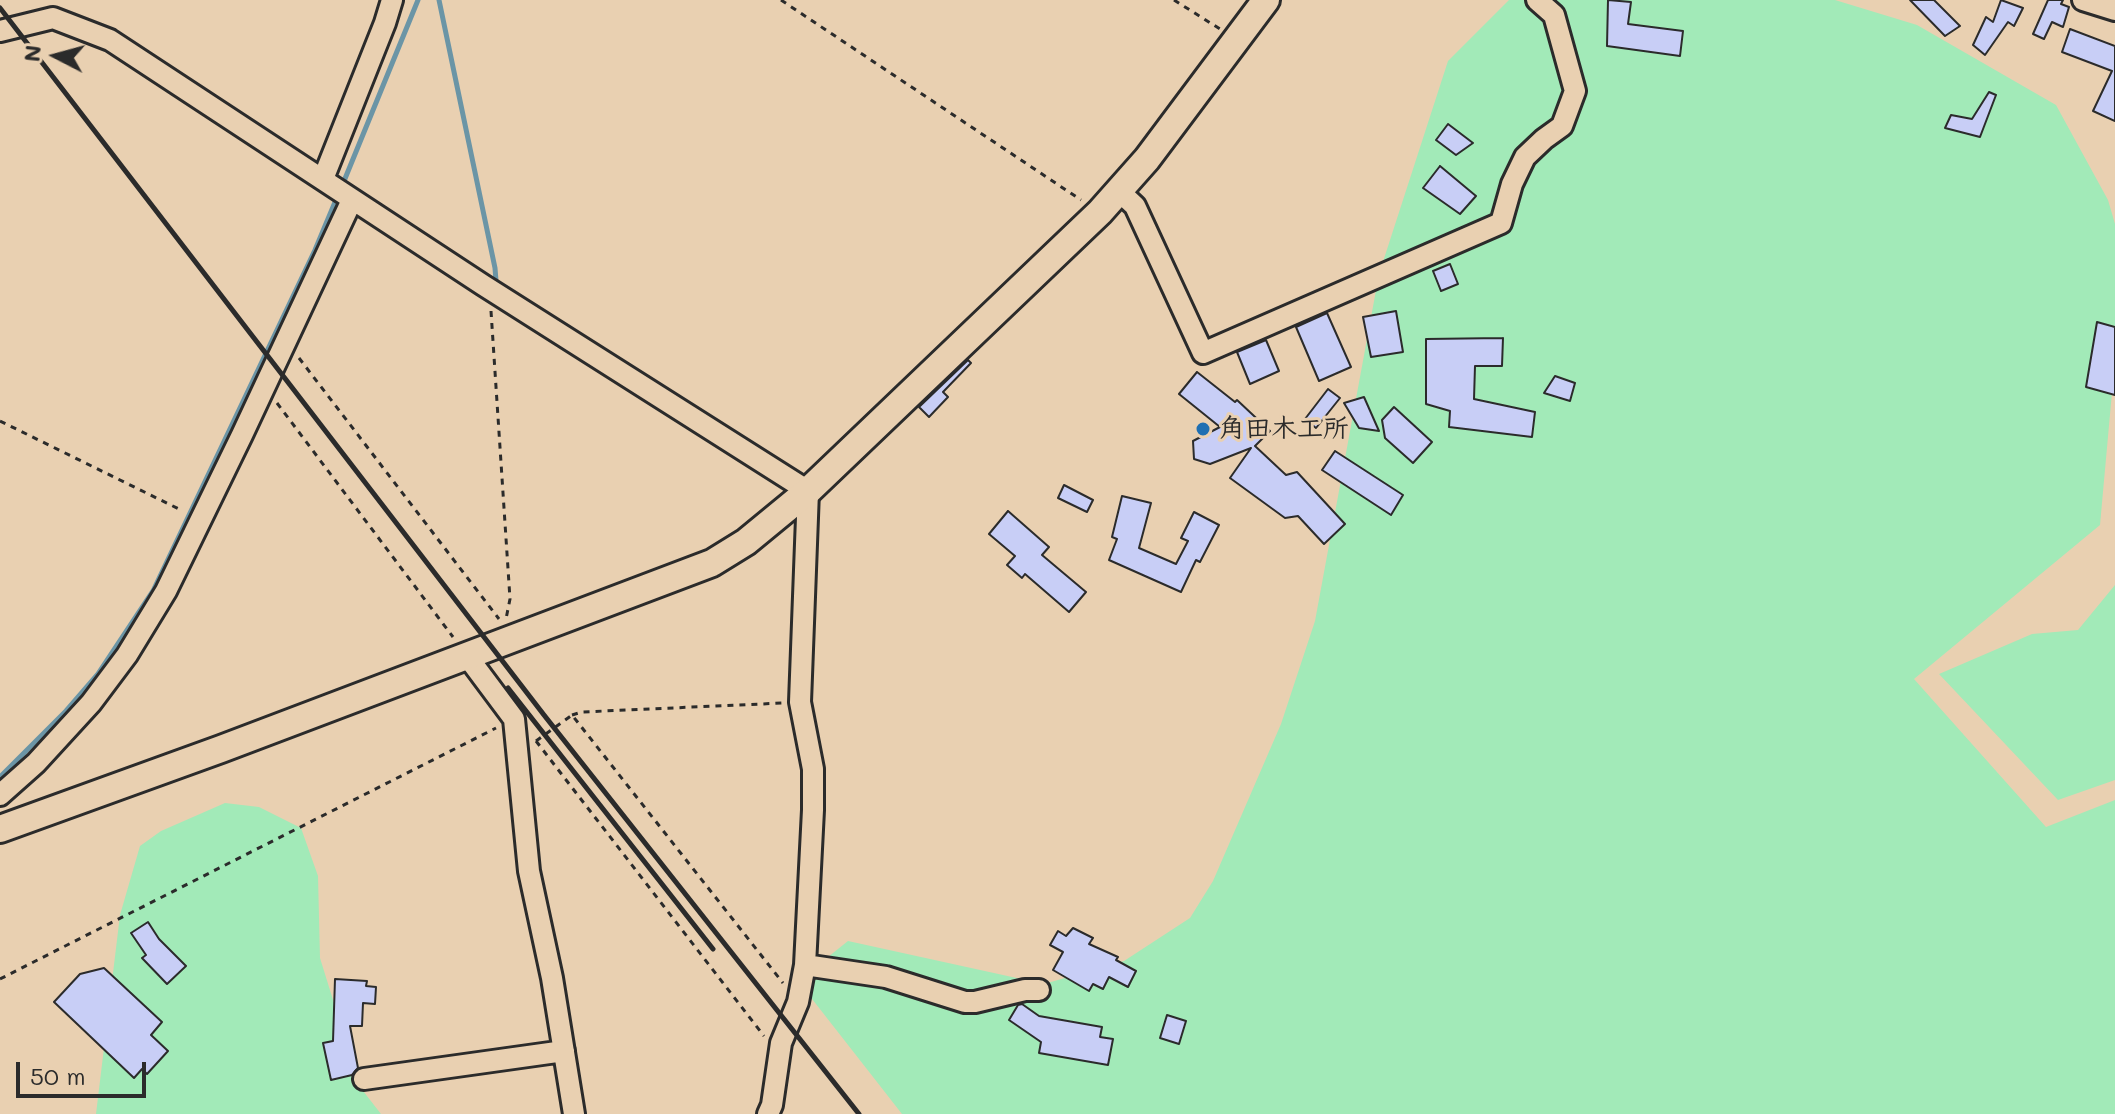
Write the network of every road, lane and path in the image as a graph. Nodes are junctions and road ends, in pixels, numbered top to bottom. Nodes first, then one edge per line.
1 (392, 0) edge
2 (781, 0) edge
3 (1174, 0) edge
4 (1266, 0) edge
5 (1537, 0) edge
6 (2083, 0) edge
7 (2115, 10) edge
8 (0, 31) edge
9 (1236, 40) junction
10 (338, 190) junction
11 (1119, 191) junction
12 (1100, 212) junction
13 (483, 285) junction
14 (285, 340) junction
15 (264, 386) junction
16 (0, 421) edge
17 (808, 491) junction
18 (181, 510) dead end
19 (467, 656) junction
20 (800, 702) junction
21 (572, 715) junction
22 (514, 719) junction
23 (0, 795) edge
24 (0, 829) edge
25 (805, 965) junction
26 (0, 979) edge
27 (1039, 990) dead end
28 (798, 1002) junction
29 (564, 1051) junction
30 (779, 1055) junction
31 (364, 1079) dead end
32 (574, 1114) edge
33 (768, 1114) edge

1 - 10 street
2 - 12 path
3 - 9 path
4 - 9 street
5 - 11 street
6 - 7 street
8 - 10 street
9 - 11 street
10 - 13 street
10 - 14 street
11 - 12 street
12 - 17 street
13 - 14 path
13 - 17 street
14 - 15 street
15 - 19 path
15 - 23 street
16 - 18 path
17 - 19 street
17 - 20 street
19 - 22 street
19 - 24 street
20 - 21 path
20 - 25 street
21 - 28 path
21 - 30 path
22 - 26 path
22 - 29 street
25 - 27 street
25 - 28 street
28 - 30 street
29 - 31 street
29 - 32 street
30 - 33 street

